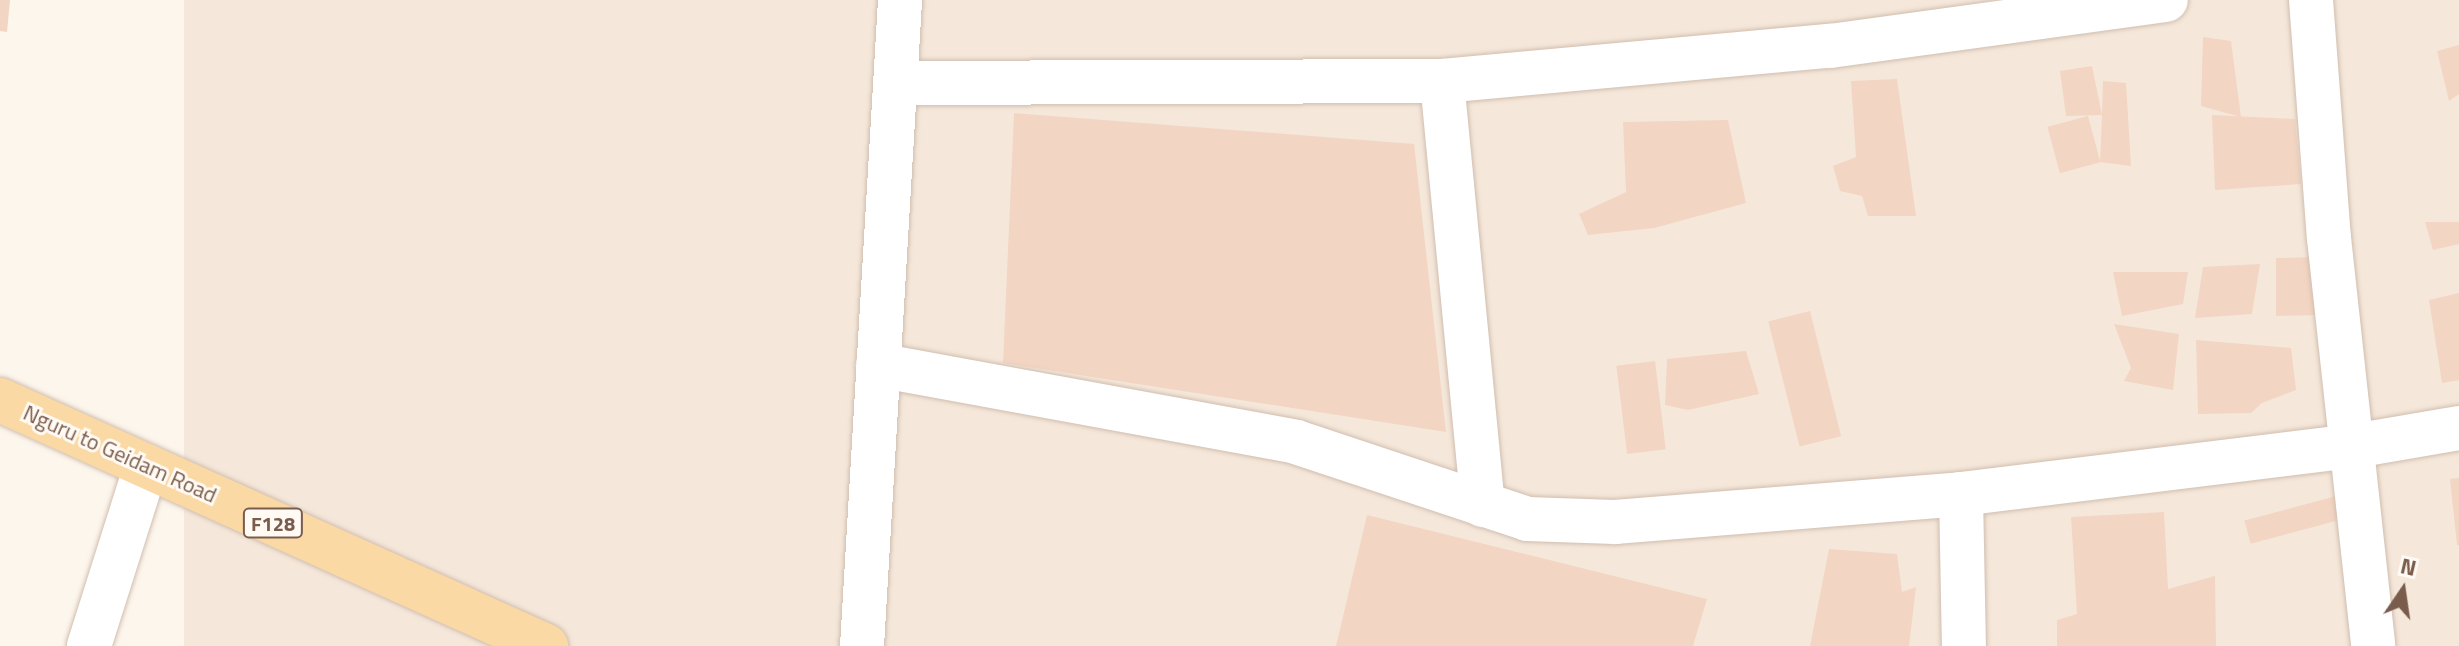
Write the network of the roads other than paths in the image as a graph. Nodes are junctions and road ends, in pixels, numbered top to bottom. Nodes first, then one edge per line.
1 (900, 0) edge
2 (2166, 0) edge
3 (2311, 0) edge
4 (1442, 81) junction
5 (895, 83) junction
6 (878, 365) junction
7 (0, 400) edge
8 (2459, 428) edge
9 (2354, 446) junction
10 (146, 466) junction
11 (1961, 494) junction
12 (1483, 505) junction
13 (89, 646) edge
14 (546, 646) edge
15 (862, 646) edge
16 (1964, 646) edge
17 (2373, 646) edge

1 - 5 street
2 - 4 street
3 - 9 street
4 - 5 street
4 - 12 street
5 - 6 street
6 - 12 street
6 - 15 street
7 - 10 main road, Nguru to Geidam Road / F128
8 - 9 street
9 - 11 street
9 - 17 street
10 - 13 street
10 - 14 main road, Nguru to Geidam Road / F128
11 - 12 street
11 - 16 street

